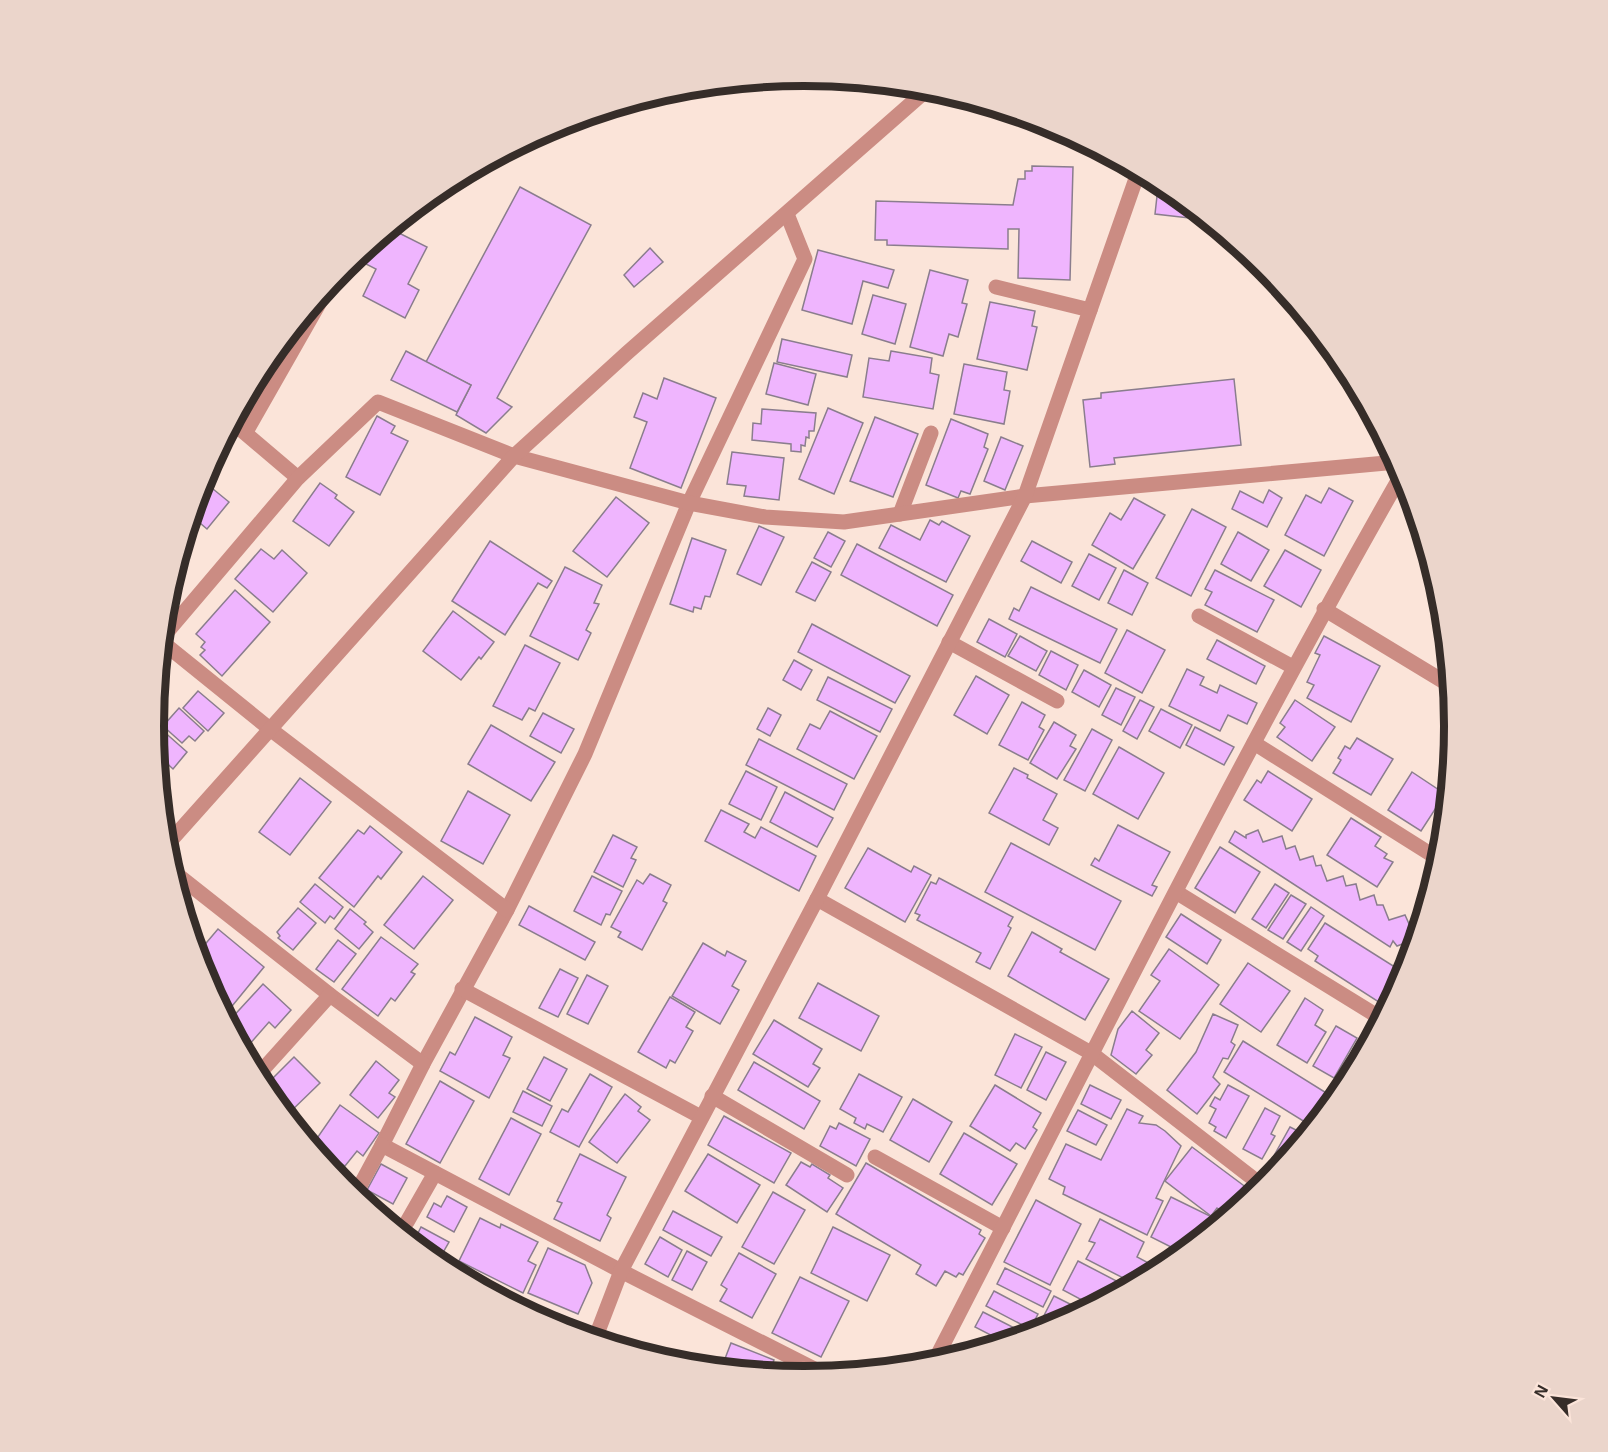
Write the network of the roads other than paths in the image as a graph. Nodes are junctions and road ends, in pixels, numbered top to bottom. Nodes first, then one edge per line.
1 (919, 96) edge
2 (1136, 178) edge
3 (787, 214) junction
4 (996, 287) dead end
5 (1090, 310) junction
6 (311, 317) edge
7 (238, 427) edge
8 (246, 432) junction
9 (931, 433) dead end
10 (514, 456) junction
11 (1387, 462) edge
12 (1391, 470) edge
13 (298, 478) junction
14 (1025, 496) junction
15 (689, 503) junction
16 (900, 514) junction
17 (1324, 609) junction
18 (1199, 616) dead end
19 (171, 628) edge
20 (949, 642) junction
21 (169, 645) edge
22 (1293, 667) junction
23 (1443, 681) edge
24 (1057, 701) dead end
25 (270, 729) junction
26 (1254, 742) junction
27 (174, 838) edge
28 (1431, 854) edge
29 (182, 878) edge
30 (1176, 892) junction
31 (817, 899) junction
32 (507, 910) junction
33 (462, 989) junction
34 (330, 995) junction
35 (1375, 1015) edge
36 (1091, 1053) junction
37 (423, 1064) junction
38 (263, 1069) edge
39 (712, 1096) junction
40 (701, 1117) junction
41 (382, 1145) junction
42 (875, 1157) dead end
43 (435, 1173) junction
44 (847, 1175) dead end
45 (1256, 1180) edge
46 (360, 1187) edge
47 (407, 1222) dead end
48 (1003, 1227) junction
49 (621, 1271) junction
50 (598, 1333) edge
51 (939, 1352) edge
52 (808, 1366) edge

1 - 3 street
2 - 5 street
3 - 10 street
3 - 15 street
4 - 5 street
5 - 14 street
6 - 8 street
7 - 8 street
8 - 13 street
9 - 16 street
10 - 13 street
10 - 15 street
10 - 25 street
11 - 14 street
12 - 17 street
13 - 19 street
14 - 16 street
14 - 20 street
15 - 16 street
15 - 32 street
17 - 22 street
17 - 23 street
18 - 22 street
20 - 24 street
20 - 31 street
21 - 25 street
22 - 26 street
25 - 27 street
25 - 32 street
26 - 28 street
26 - 30 street
29 - 34 street
30 - 35 street
30 - 36 street
31 - 36 street
31 - 39 street
32 - 33 street
33 - 37 street
33 - 40 street
34 - 37 street
34 - 38 street
36 - 45 street
36 - 48 street
37 - 41 street
39 - 40 street
39 - 44 street
40 - 49 street
41 - 43 street
41 - 46 street
42 - 48 street
43 - 47 street
43 - 49 street
48 - 51 street
49 - 50 street
49 - 52 street

